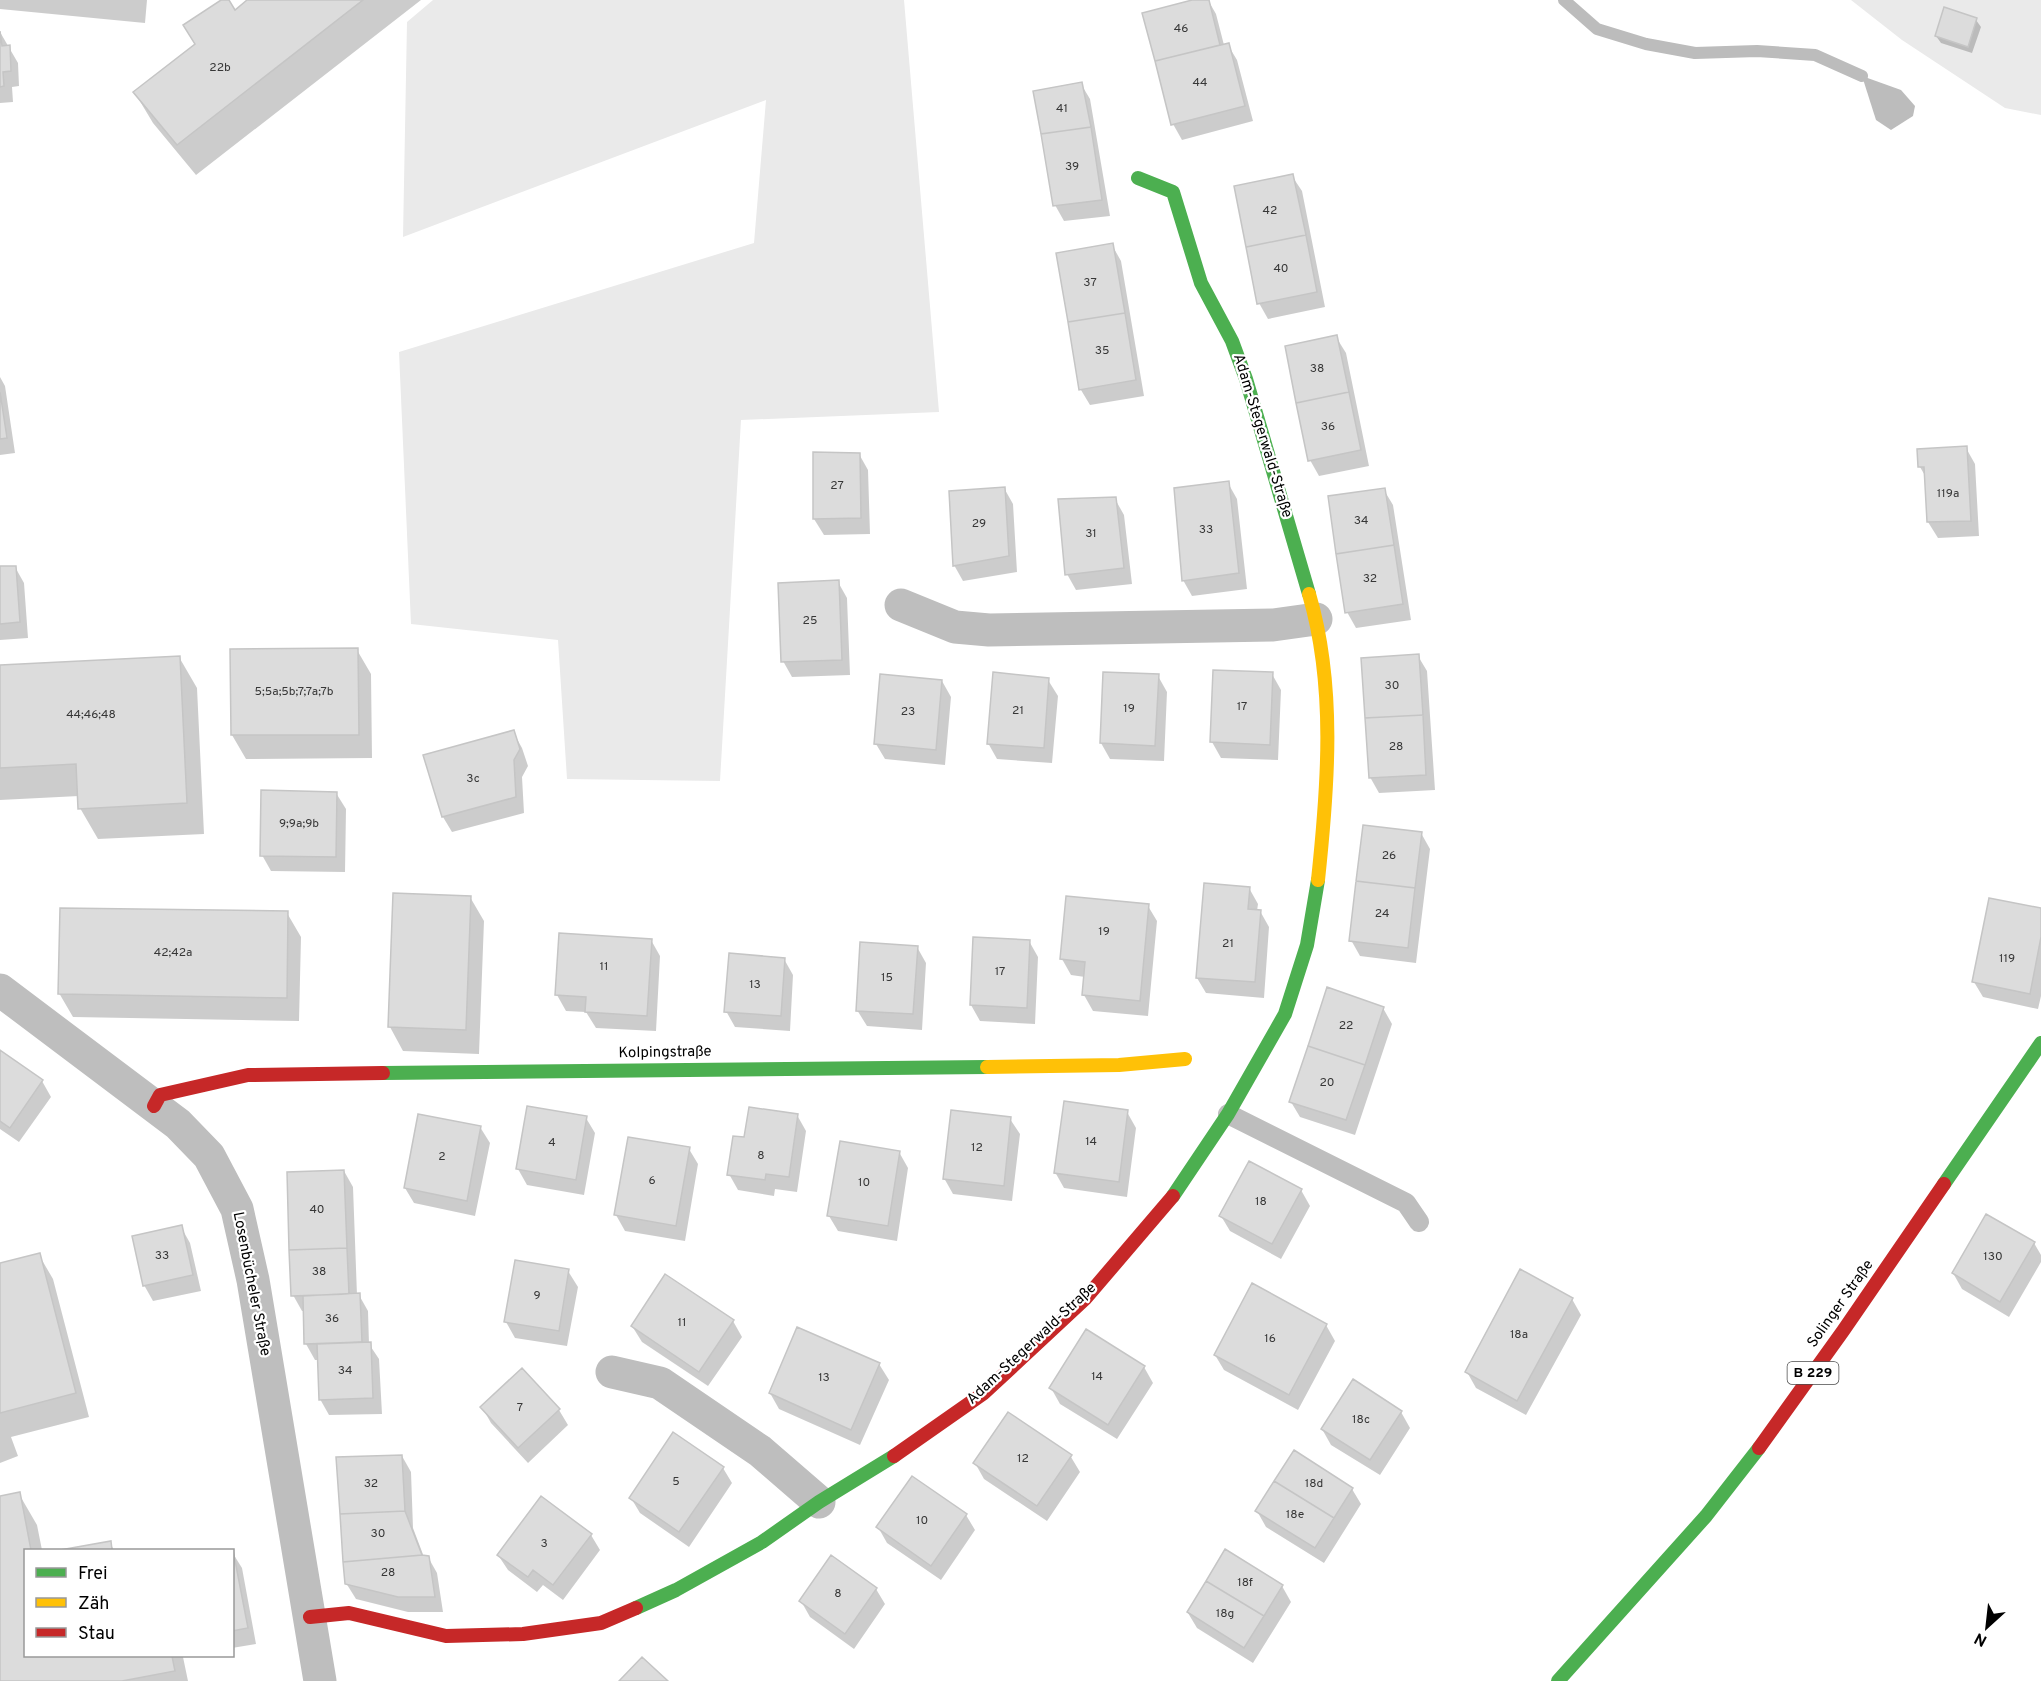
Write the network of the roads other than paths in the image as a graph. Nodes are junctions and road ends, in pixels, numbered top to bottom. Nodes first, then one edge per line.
1 (1138, 178) dead end
2 (901, 605) dead end
3 (1316, 619) junction
4 (0, 990) edge
5 (2041, 1043) edge
6 (1185, 1059) dead end
7 (154, 1106) junction
8 (1228, 1114) junction
9 (1419, 1222) dead end
10 (612, 1372) dead end
11 (819, 1502) junction
12 (310, 1617) junction
13 (320, 1681) edge
14 (1558, 1681) edge

1 - 3 street, Adam-Stegerwald-Straße
2 - 3 street
3 - 8 street, Adam-Stegerwald-Straße
4 - 7 street, Losenbücheler Straße
5 - 14 street, Solinger Straße / B 229
6 - 7 street, Kolpingstraße
7 - 12 street, Losenbücheler Straße
8 - 9 lane
8 - 11 street, Adam-Stegerwald-Straße
10 - 11 street
11 - 12 street, Adam-Stegerwald-Straße
12 - 13 street, Losenbücheler Straße

